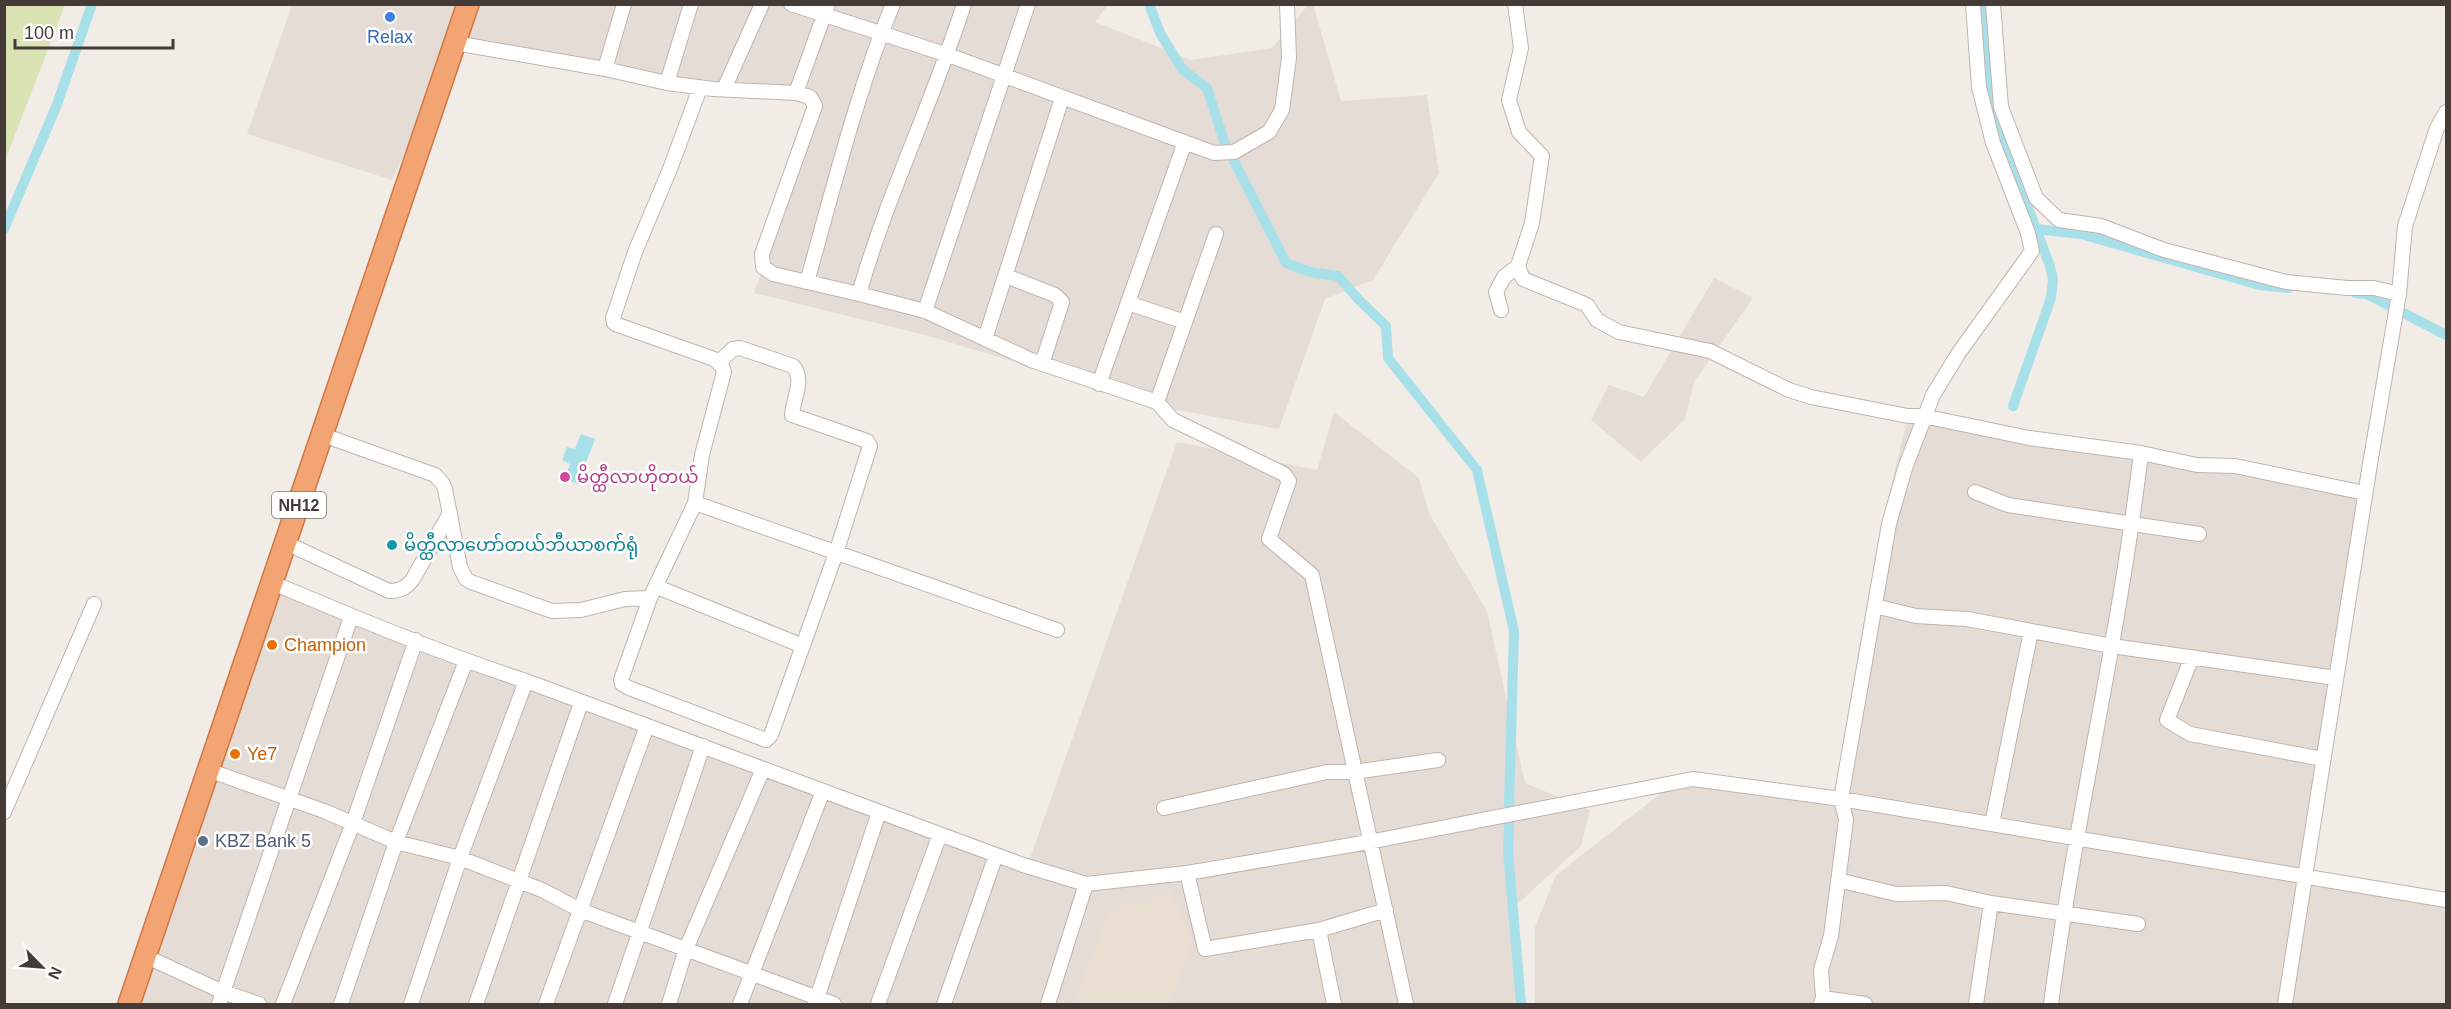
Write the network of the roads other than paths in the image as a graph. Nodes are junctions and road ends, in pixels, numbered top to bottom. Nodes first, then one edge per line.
1 (468, 4) edge
2 (624, 4) edge
3 (691, 4) edge
4 (762, 4) edge
5 (791, 4) edge
6 (893, 4) edge
7 (964, 4) edge
8 (1028, 4) edge
9 (1287, 4) edge
10 (1515, 4) edge
11 (1973, 4) edge
12 (1993, 4) edge
13 (826, 10) edge
14 (881, 32) junction
15 (455, 43) junction
16 (948, 55) junction
17 (605, 69) junction
18 (1004, 76) junction
19 (667, 83) junction
20 (700, 87) junction
21 (724, 89) junction
22 (796, 93) junction
23 (1062, 98) junction
24 (2446, 112) edge
25 (1185, 142) junction
26 (1216, 234) dead end
27 (1518, 266) junction
28 (1006, 276) junction
29 (807, 282) junction
30 (859, 294) junction
31 (2399, 294) junction
32 (1128, 303) junction
33 (1501, 310) dead end
34 (925, 311) junction
35 (1185, 322) junction
36 (985, 339) junction
37 (718, 362) junction
38 (1042, 364) junction
39 (1099, 384) junction
40 (1157, 402) junction
41 (1923, 416) junction
42 (323, 435) junction
43 (2141, 453) junction
44 (1976, 492) dead end
45 (2365, 493) junction
46 (695, 503) junction
47 (450, 513) junction
48 (2132, 525) junction
49 (2199, 534) dead end
50 (286, 543) junction
51 (837, 554) junction
52 (273, 583) junction
53 (653, 593) junction
54 (94, 604) dead end
55 (1875, 606) junction
56 (351, 616) junction
57 (1057, 630) dead end
58 (2031, 631) junction
59 (416, 640) junction
60 (803, 646) junction
61 (2112, 646) junction
62 (2192, 657) junction
63 (466, 661) junction
64 (2336, 678) junction
65 (526, 681) junction
66 (582, 703) junction
67 (648, 726) junction
68 (703, 746) junction
69 (2323, 759) junction
70 (1438, 760) dead end
71 (763, 769) junction
72 (208, 770) junction
73 (1354, 772) junction
74 (823, 791) junction
75 (1841, 799) junction
76 (289, 800) junction
77 (1164, 808) dead end
78 (4, 812) edge
79 (879, 812) junction
80 (353, 823) junction
81 (1992, 824) junction
82 (940, 834) junction
83 (2076, 838) junction
84 (396, 842) junction
85 (1369, 842) junction
86 (996, 855) junction
87 (460, 858) junction
88 (1187, 873) junction
89 (2305, 876) junction
90 (518, 880) junction
91 (1838, 880) junction
92 (1086, 884) junction
93 (2446, 900) edge
94 (1991, 903) junction
95 (580, 910) junction
96 (1386, 910) junction
97 (2063, 913) junction
98 (2138, 924) dead end
99 (1319, 930) junction
100 (640, 933) junction
101 (686, 949) junction
102 (145, 956) junction
103 (750, 974) junction
104 (221, 998) edge
105 (816, 1001) edge
106 (1822, 1001) edge
107 (129, 1005) edge
108 (259, 1005) edge
109 (283, 1005) edge
110 (341, 1005) edge
111 (411, 1005) edge
112 (476, 1005) edge
113 (546, 1005) edge
114 (615, 1005) edge
115 (669, 1005) edge
116 (740, 1005) edge
117 (834, 1005) edge
118 (878, 1005) edge
119 (944, 1005) edge
120 (1048, 1005) edge
121 (1334, 1005) edge
122 (1406, 1005) edge
123 (1865, 1005) edge
124 (1976, 1005) edge
125 (2051, 1005) edge
126 (2284, 1005) edge

1 - 15 highway, NH12
2 - 17 street
3 - 19 street
4 - 21 street
5 - 13 street
6 - 14 street
7 - 16 street
8 - 18 street
9 - 25 street
10 - 27 street
11 - 41 street
12 - 31 street
13 - 14 street
13 - 22 street
14 - 16 street
14 - 29 street
15 - 17 street
15 - 42 highway, NH12
16 - 18 street
16 - 30 street
17 - 19 street
18 - 23 street
18 - 34 street
19 - 20 street
20 - 21 street
20 - 37 street
21 - 22 street
22 - 29 street
23 - 25 street
23 - 28 street
24 - 31 street
25 - 32 street
26 - 35 street
27 - 33 street
27 - 41 street
28 - 36 street
28 - 38 street
29 - 30 street
30 - 34 street
31 - 45 street
32 - 35 street
32 - 39 street
34 - 36 street
35 - 40 street
36 - 38 street
37 - 46 street
37 - 51 street
38 - 39 street
39 - 40 street
40 - 73 street
41 - 43 street
41 - 55 street
42 - 47 street
42 - 50 highway, NH12
43 - 45 street
43 - 48 street
44 - 48 street
45 - 64 street
46 - 51 street
46 - 53 street
47 - 50 street
47 - 53 street
48 - 49 street
48 - 61 street
50 - 52 highway, NH12
51 - 57 street
51 - 60 street
52 - 56 street
52 - 72 highway, NH12
53 - 60 street
53 - 60 street
54 - 78 street
55 - 58 street
55 - 75 street
56 - 59 street
56 - 76 street
58 - 61 street
58 - 81 street
59 - 63 street
59 - 80 street
61 - 62 street
61 - 83 street
62 - 64 street
62 - 69 street
63 - 65 street
63 - 84 street
64 - 69 street
65 - 66 street
65 - 87 street
66 - 67 street
66 - 90 street
67 - 68 street
67 - 95 street
68 - 71 street
68 - 100 street
69 - 89 street
70 - 73 street
71 - 74 street
71 - 101 street
72 - 76 street
72 - 102 highway, NH12
73 - 77 street
73 - 85 street
74 - 79 street
74 - 103 street
75 - 81 street
75 - 85 street
75 - 91 street
76 - 80 street
76 - 104 street
79 - 82 street
79 - 105 street
80 - 84 street
80 - 109 street
81 - 83 street
82 - 86 street
82 - 118 street
83 - 89 street
83 - 97 street
84 - 87 street
84 - 110 street
85 - 88 street
85 - 96 street
86 - 92 street
86 - 119 street
87 - 90 street
87 - 111 street
88 - 92 street
88 - 99 street
89 - 93 street
89 - 126 street
90 - 95 street
90 - 112 street
91 - 94 street
91 - 106 street
92 - 120 street
94 - 97 street
94 - 124 street
95 - 100 street
95 - 113 street
96 - 99 street
96 - 122 street
97 - 98 street
97 - 125 street
99 - 121 street
100 - 101 street
100 - 114 street
101 - 103 street
101 - 115 street
102 - 104 street
102 - 107 highway, NH12
103 - 105 street
103 - 116 street
104 - 108 street
105 - 117 street
106 - 123 street

